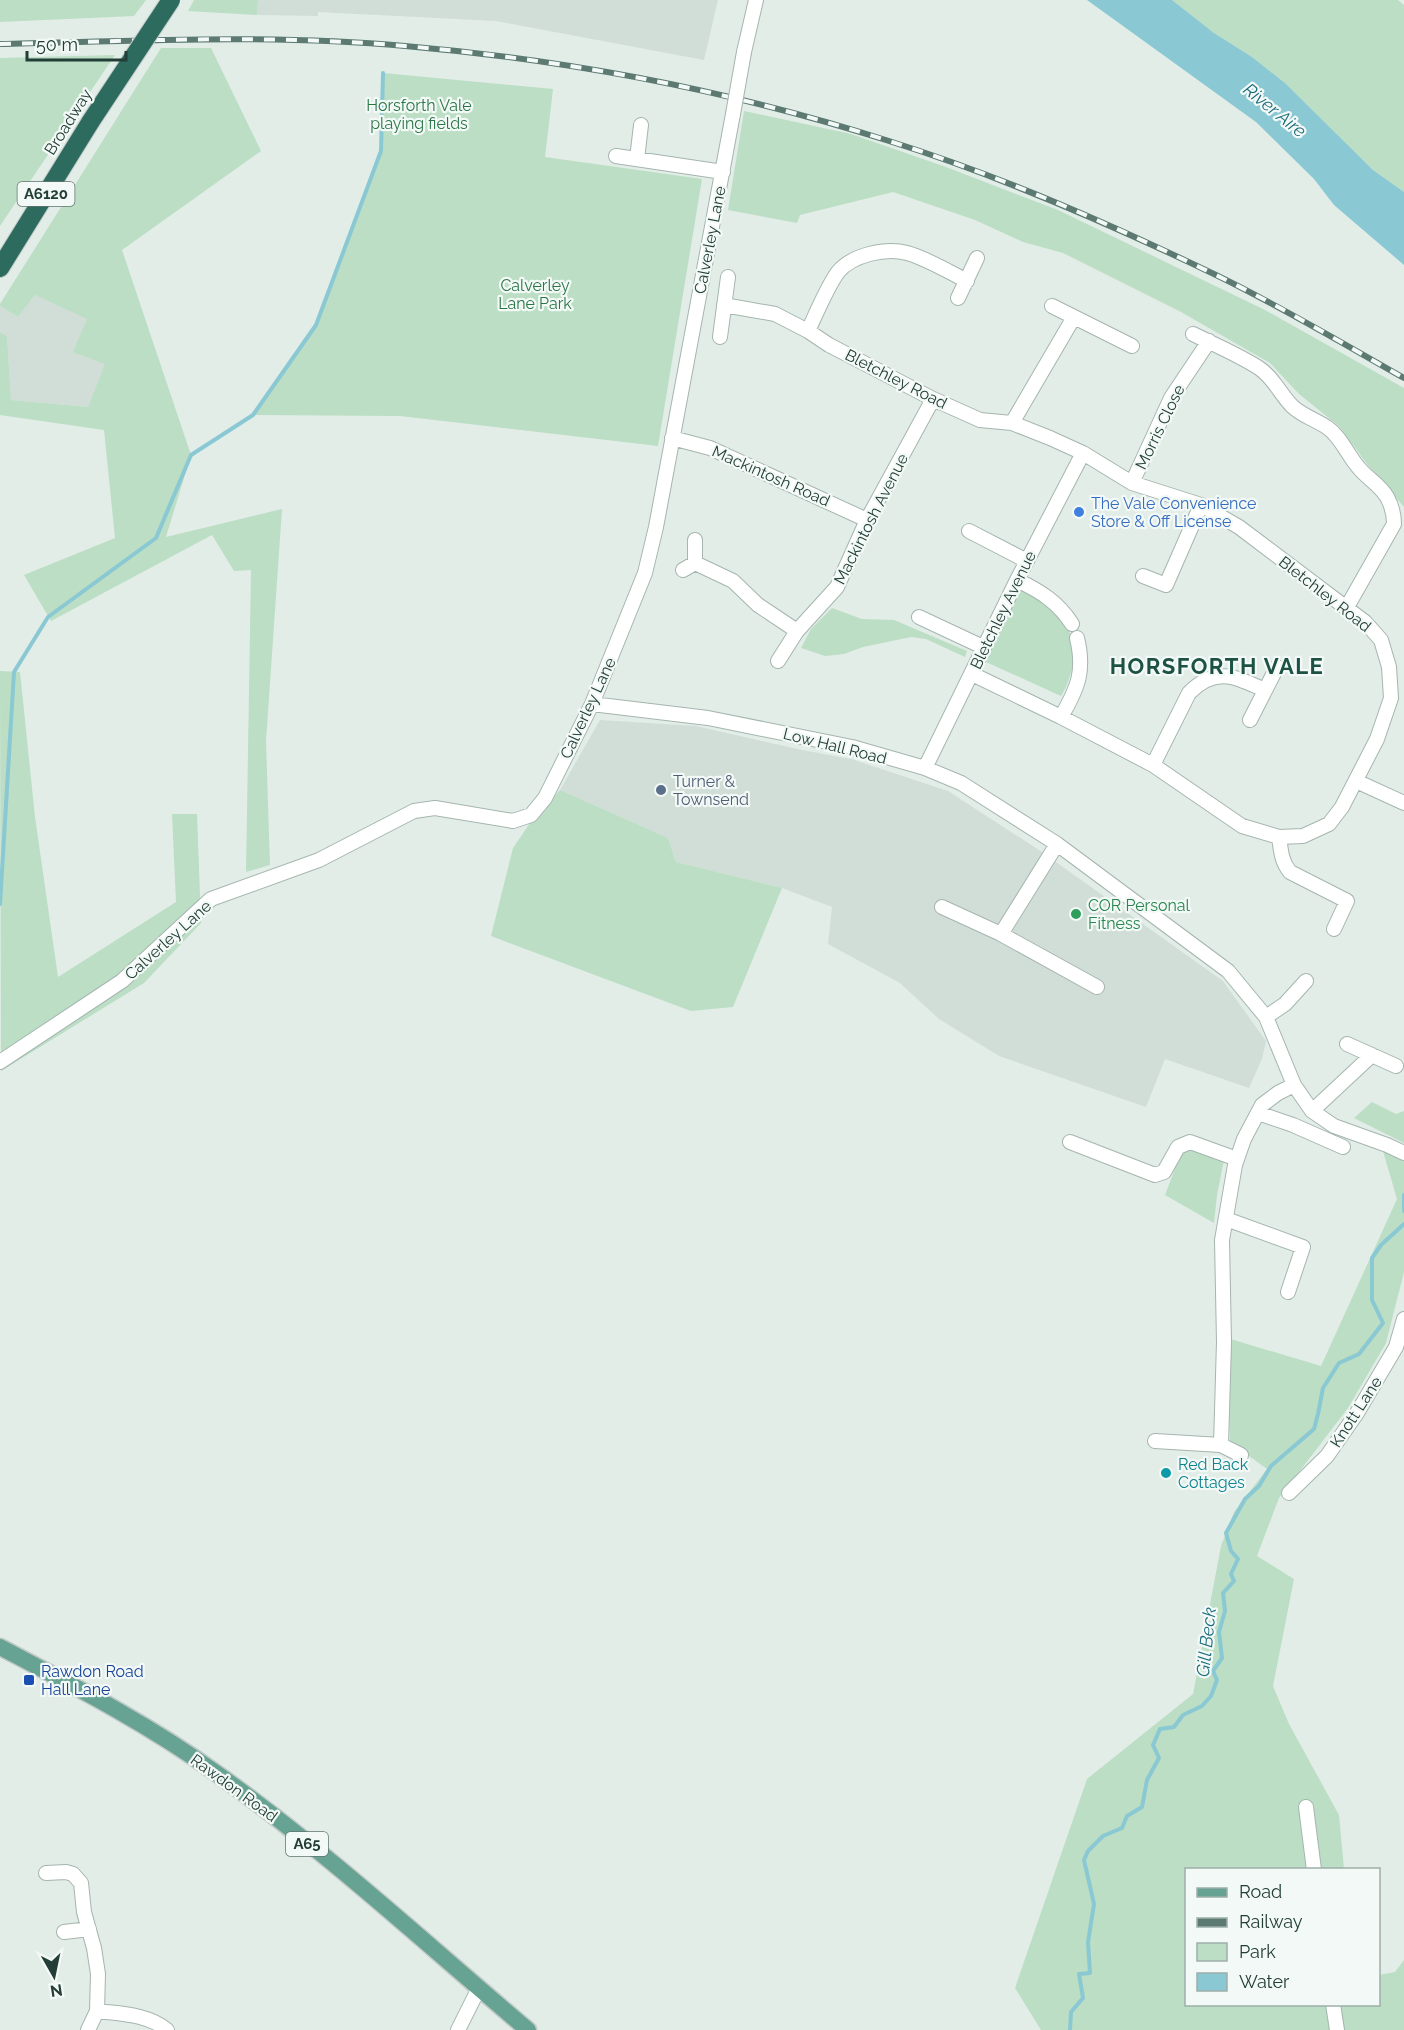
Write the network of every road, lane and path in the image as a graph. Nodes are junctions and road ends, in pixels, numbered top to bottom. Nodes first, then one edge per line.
1 (171, 0) edge
2 (756, 0) edge
3 (641, 125) dead end
4 (616, 156) dead end
5 (637, 159) junction
6 (723, 172) junction
7 (977, 258) dead end
8 (0, 267) edge
9 (728, 277) dead end
10 (967, 281) junction
11 (958, 298) dead end
12 (724, 305) junction
13 (1052, 306) dead end
14 (1074, 317) junction
15 (808, 331) junction
16 (1193, 334) dead end
17 (720, 337) dead end
18 (1209, 342) junction
19 (1132, 346) dead end
20 (933, 399) junction
21 (1012, 423) junction
22 (672, 438) junction
23 (1083, 453) junction
24 (1132, 483) junction
25 (1201, 505) junction
26 (867, 520) junction
27 (1399, 526) edge
28 (969, 531) dead end
29 (695, 540) dead end
30 (1027, 561) junction
31 (1143, 576) dead end
32 (1017, 580) junction
33 (1347, 607) junction
34 (919, 617) dead end
35 (1072, 624) dead end
36 (797, 631) junction
37 (1077, 638) dead end
38 (984, 647) junction
39 (778, 661) dead end
40 (1277, 667) dead end
41 (972, 674) junction
42 (1397, 682) edge
43 (1265, 690) junction
44 (592, 704) junction
45 (1061, 717) junction
46 (1250, 720) dead end
47 (1153, 765) junction
48 (925, 768) junction
49 (1356, 781) junction
50 (1404, 803) edge
51 (1279, 837) junction
52 (1057, 844) junction
53 (942, 907) dead end
54 (1334, 929) dead end
55 (1000, 934) junction
56 (1306, 981) dead end
57 (1097, 987) dead end
58 (1266, 1017) junction
59 (1347, 1044) dead end
60 (1372, 1055) junction
61 (0, 1062) edge
62 (1396, 1066) dead end
63 (1294, 1085) junction
64 (1312, 1111) junction
65 (1258, 1113) junction
66 (1070, 1142) dead end
67 (1343, 1147) dead end
68 (1404, 1153) edge
69 (1237, 1159) junction
70 (1226, 1219) junction
71 (1288, 1292) dead end
72 (1404, 1319) edge
73 (1155, 1442) dead end
74 (1221, 1445) junction
75 (1241, 1455) dead end
76 (1289, 1493) dead end
77 (2, 1652) edge
78 (1306, 1807) dead end
79 (1314, 1868) edge
80 (46, 1872) dead end
81 (88, 1929) junction
82 (64, 1932) dead end
83 (478, 1988) junction
84 (1333, 2006) edge
85 (97, 2011) junction
86 (88, 2030) edge
87 (167, 2030) edge
88 (458, 2030) edge
89 (528, 2030) edge
90 (1337, 2030) edge

1 - 8 highway, Broadway / A6120, bridge
2 - 6 street, Calverley Lane, bridge
3 - 5 street
4 - 5 street
5 - 6 street
6 - 22 street, Calverley Lane
7 - 10 street
9 - 12 street
10 - 11 street
10 - 15 street
12 - 15 street, Bletchley Road
12 - 17 street
13 - 14 street
14 - 19 street
14 - 21 street
15 - 20 street, Bletchley Road
16 - 18 street
18 - 24 street, Morris Close
18 - 27 street
20 - 21 street, Bletchley Road
20 - 26 street, Mackintosh Avenue
21 - 23 street, Bletchley Road
22 - 26 street, Mackintosh Road
22 - 44 street, Calverley Lane
23 - 24 street, Bletchley Road
23 - 30 street, Bletchley Avenue
24 - 25 street, Bletchley Road
25 - 31 street
25 - 33 street, Bletchley Road
26 - 36 street, Mackintosh Avenue
27 - 33 street
28 - 30 street
29 - 36 street
30 - 32 street, Bletchley Avenue
32 - 35 street
32 - 38 street, Bletchley Avenue
33 - 42 street, Bletchley Road
34 - 38 street
36 - 39 street, Mackintosh Avenue
37 - 45 street
38 - 41 street, Bletchley Avenue
40 - 43 street
41 - 45 street, Bletchley Road
41 - 48 street, Bletchley Avenue
42 - 49 street, Bletchley Road
43 - 46 street
43 - 47 street
44 - 48 street, Low Hall Road
44 - 61 street, Calverley Lane
45 - 47 street, Bletchley Road
47 - 51 street, Bletchley Road
48 - 52 street, Low Hall Road
49 - 50 street
49 - 51 street, Bletchley Road
51 - 54 street
52 - 55 street
52 - 58 street, Low Hall Road
53 - 55 street
55 - 57 street
56 - 58 street
58 - 63 street, Low Hall Road
59 - 60 street
60 - 62 street
60 - 64 street
63 - 64 street, Low Hall Road
63 - 65 street
64 - 68 street, Low Hall Road
65 - 67 street
65 - 69 street
66 - 69 street
69 - 70 street
70 - 71 street
70 - 74 street
72 - 76 street, Knott Lane
73 - 74 street
74 - 75 street
77 - 83 main road, Rawdon Road / A65
78 - 79 street
80 - 81 street
81 - 82 street
81 - 85 street
83 - 88 street
83 - 89 main road, Rawdon Road / A65
84 - 90 street
85 - 86 street
85 - 87 street

